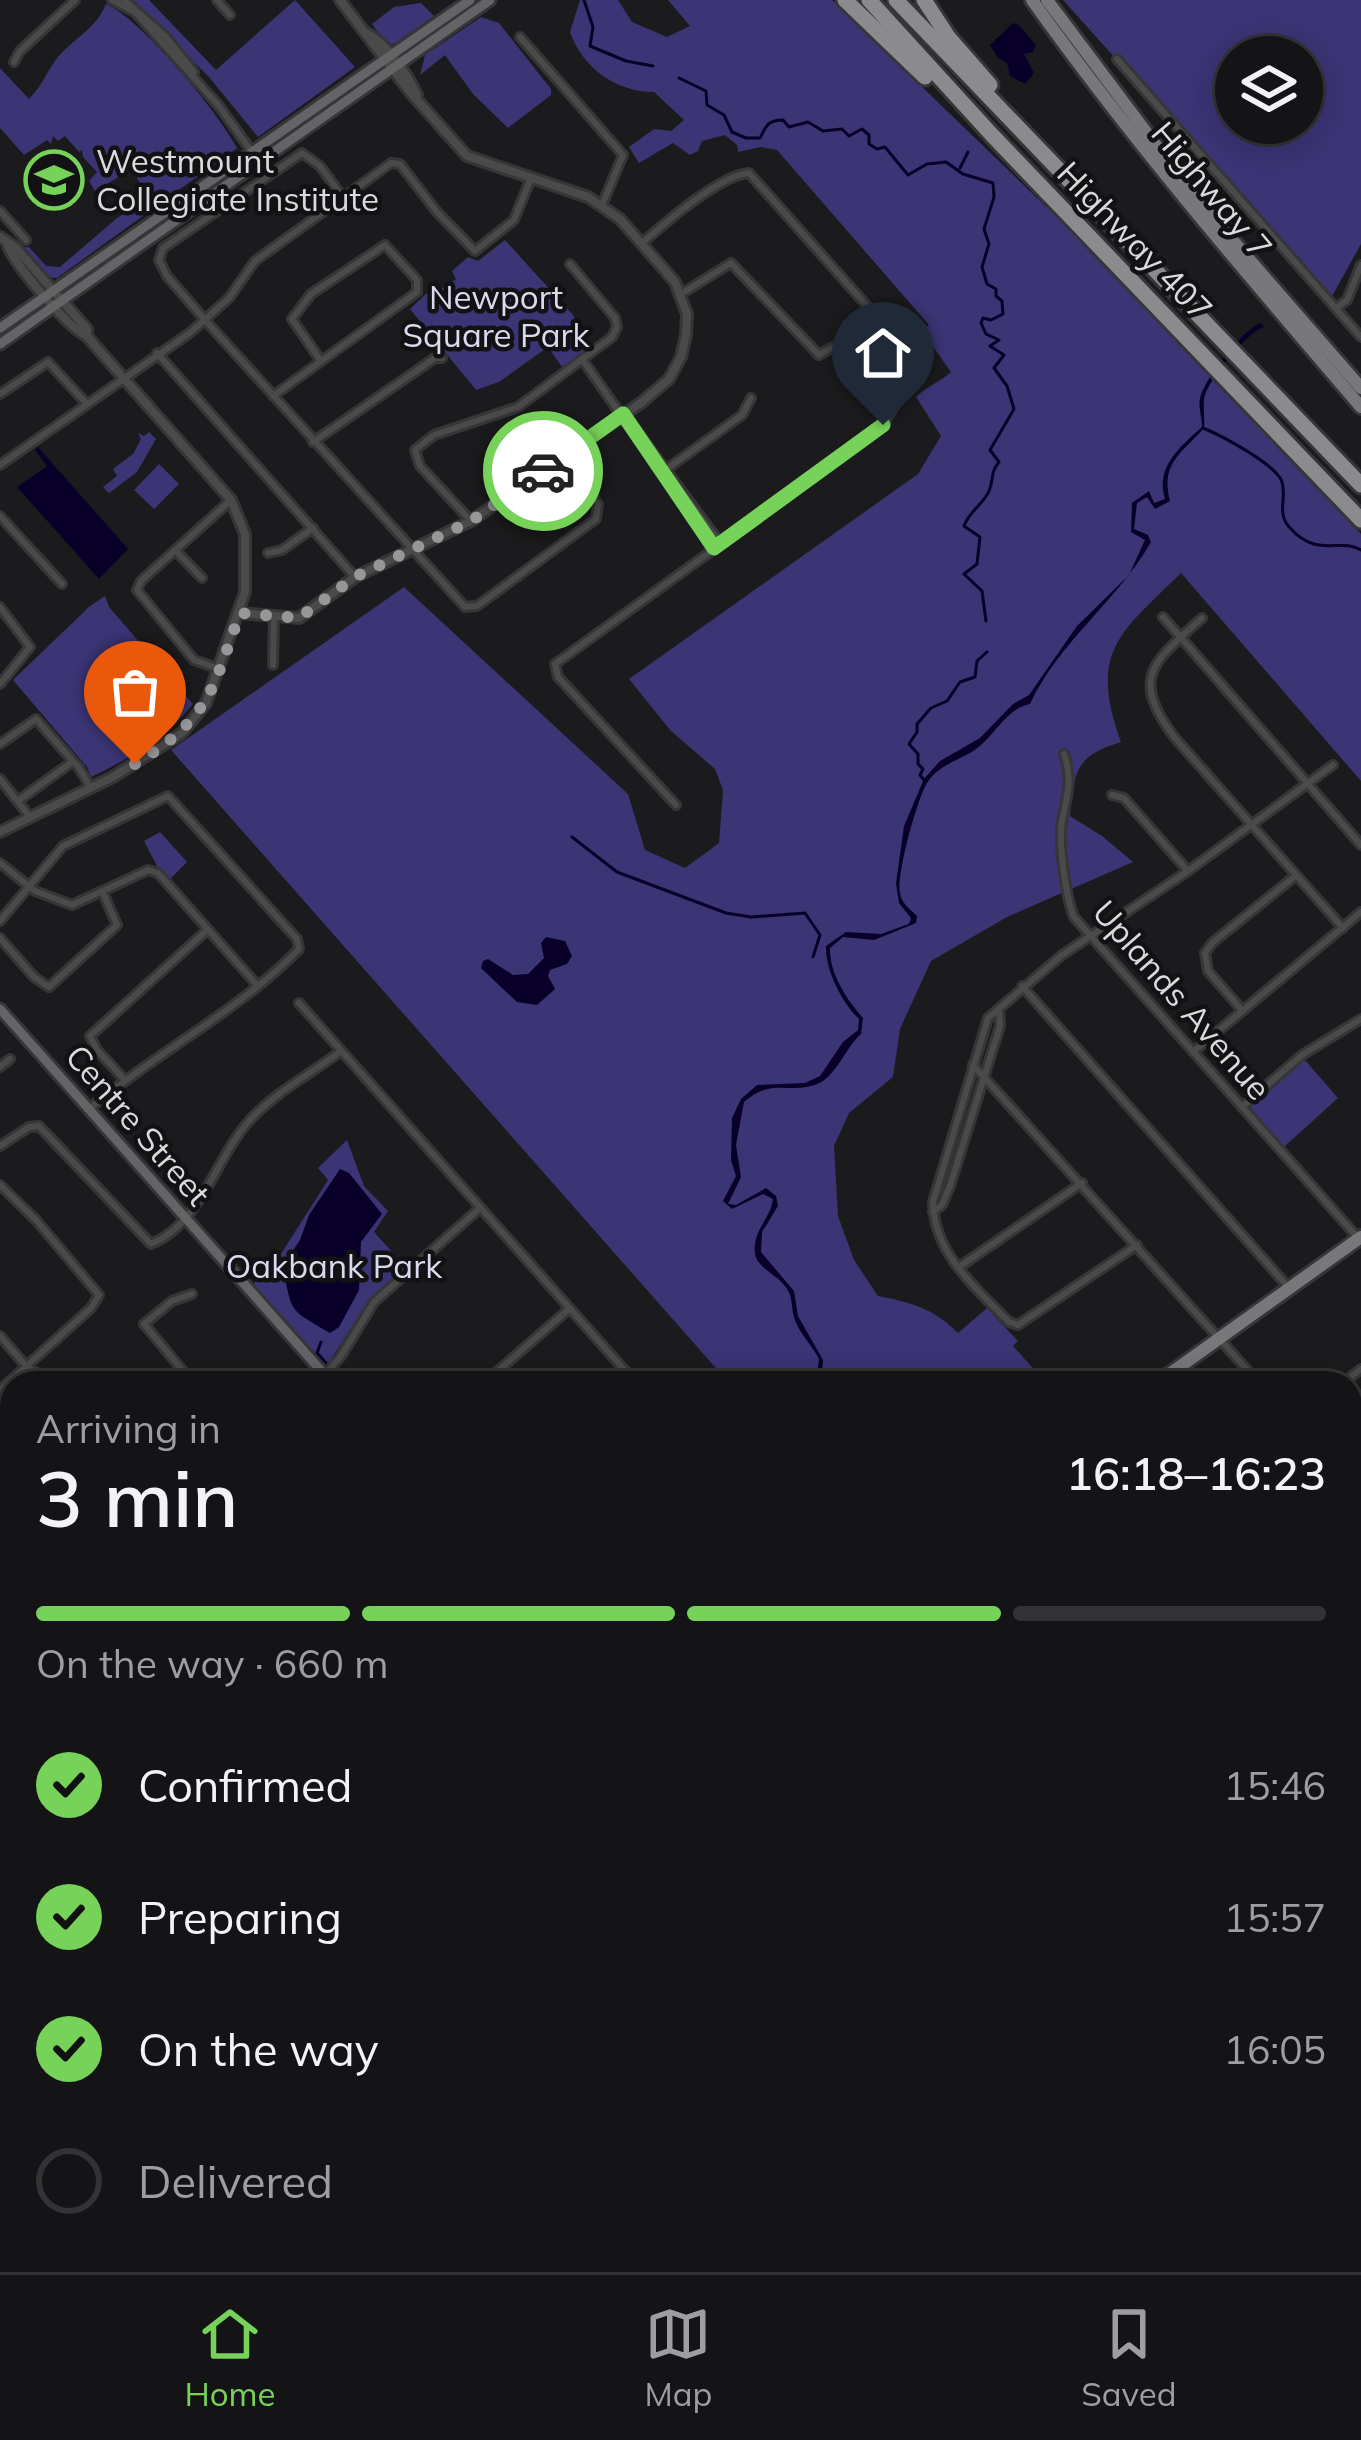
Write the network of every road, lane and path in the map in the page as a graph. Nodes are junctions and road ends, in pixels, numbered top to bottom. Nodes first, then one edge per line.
1 (75, 0) edge
2 (112, 0) edge
3 (124, 0) edge
4 (217, 0) edge
5 (470, 0) edge
6 (490, 0) edge
7 (845, 0) edge
8 (869, 0) edge
9 (896, 0) edge
10 (924, 0) edge
11 (1032, 0) edge
12 (1047, 0) edge
13 (346, 2) edge
14 (230, 15) dead end
15 (520, 37) dead end
16 (388, 58) junction
17 (1117, 59) dead end
18 (14, 62) dead end
19 (396, 69) junction
20 (253, 152) junction
21 (1018, 162) junction
22 (1050, 163) junction
23 (531, 178) junction
24 (342, 196) junction
25 (602, 205) junction
26 (0, 212) edge
27 (0, 237) edge
28 (26, 240) dead end
29 (642, 243) junction
30 (570, 264) dead end
31 (1361, 265) edge
32 (681, 293) junction
33 (49, 294) junction
34 (58, 304) junction
35 (1336, 308) junction
36 (205, 320) junction
37 (0, 328) edge
38 (1361, 337) edge
39 (0, 344) edge
40 (157, 353) junction
41 (442, 358) dead end
42 (583, 359) junction
43 (321, 361) junction
44 (123, 377) junction
45 (1361, 388) edge
46 (0, 394) edge
47 (273, 396) junction
48 (751, 398) dead end
49 (898, 402) dead end
50 (87, 404) junction
51 (1361, 407) edge
52 (623, 414) junction
53 (313, 442) junction
54 (564, 457) junction
55 (0, 465) edge
56 (664, 471) junction
57 (1361, 485) edge
58 (231, 500) junction
59 (0, 516) edge
60 (1361, 520) edge
61 (471, 521) junction
62 (313, 528) junction
63 (717, 545) junction
64 (175, 550) junction
65 (413, 551) junction
66 (268, 553) dead end
67 (355, 577) junction
68 (202, 578) dead end
69 (62, 584) dead end
70 (0, 608) edge
71 (240, 613) junction
72 (1163, 617) dead end
73 (274, 618) junction
74 (1202, 618) dead end
75 (1180, 638) junction
76 (273, 664) dead end
77 (220, 669) junction
78 (0, 683) edge
79 (0, 744) edge
80 (1064, 754) dead end
81 (72, 761) junction
82 (1333, 765) dead end
83 (0, 779) edge
84 (1307, 784) junction
85 (92, 788) junction
86 (1112, 795) dead end
87 (19, 800) junction
88 (676, 805) dead end
89 (30, 818) junction
90 (1252, 824) junction
91 (0, 832) edge
92 (1361, 845) edge
93 (0, 863) edge
94 (1188, 871) junction
95 (1295, 875) junction
96 (29, 888) junction
97 (103, 893) junction
98 (1361, 912) edge
99 (0, 921) edge
100 (1343, 928) junction
101 (207, 929) junction
102 (1091, 937) junction
103 (0, 938) edge
104 (258, 986) junction
105 (1022, 986) junction
106 (298, 1003) dead end
107 (0, 1009) edge
108 (1241, 1009) junction
109 (1000, 1010) junction
110 (1361, 1019) edge
111 (341, 1052) junction
112 (1193, 1052) junction
113 (10, 1059) dead end
114 (974, 1065) junction
115 (0, 1067) edge
116 (983, 1073) junction
117 (124, 1079) junction
118 (1242, 1107) junction
119 (89, 1109) junction
120 (0, 1146) edge
121 (1082, 1183) junction
122 (0, 1185) edge
123 (480, 1208) junction
124 (933, 1212) junction
125 (184, 1220) junction
126 (1360, 1241) edge
127 (1137, 1245) junction
128 (958, 1267) junction
129 (1290, 1289) junction
130 (192, 1294) dead end
131 (569, 1309) junction
132 (0, 1336) edge
133 (1221, 1340) junction
134 (26, 1366) junction
135 (21, 1371) edge
136 (34, 1371) edge
137 (184, 1371) edge
138 (321, 1371) edge
139 (333, 1371) edge
140 (498, 1371) edge
141 (625, 1371) edge
142 (1175, 1371) edge
143 (1248, 1371) edge

1 - 18 street
2 - 20 street
3 - 20 street
4 - 14 street
5 - 16 main road
6 - 19 main road
7 - 21 highway
8 - 21 highway, Highway 407
9 - 22 highway, Highway 407
10 - 22 highway
11 - 51 main road, Highway 7
12 - 45 main road, Highway 7
13 - 16 street
15 - 25 street
16 - 19 street
16 - 20 main road
17 - 35 street
19 - 23 street
19 - 34 main road
20 - 33 main road
21 - 60 highway, Highway 407
22 - 57 highway, Highway 407
23 - 24 street
23 - 25 street
24 - 36 street
24 - 36 street
25 - 29 street
26 - 28 street
27 - 33 street
29 - 32 street
29 - 32 street
30 - 42 street
31 - 35 street
32 - 52 street
33 - 34 street
33 - 37 main road
34 - 39 main road
34 - 44 street
35 - 38 street
36 - 40 street
36 - 47 street
40 - 44 street
40 - 62 street
41 - 53 street
42 - 52 street
42 - 61 street
43 - 43 street
43 - 47 street
44 - 50 street
44 - 58 street
46 - 50 street
47 - 53 street
48 - 56 street
49 - 63 street
50 - 55 street
52 - 54 street
52 - 56 street
53 - 65 street
54 - 61 street
54 - 65 street
56 - 63 street
58 - 64 street
58 - 71 street
59 - 69 street
61 - 65 street
62 - 66 street
62 - 67 street
63 - 88 street
64 - 68 street
64 - 77 street
65 - 67 street
67 - 73 street
70 - 78 street
71 - 73 street
71 - 77 street
72 - 75 street
73 - 76 street
74 - 75 street
75 - 84 street
75 - 90 street
77 - 85 street
79 - 81 street
80 - 102 street, Uplands Avenue
81 - 85 street
81 - 87 street
82 - 84 street
83 - 87 street
84 - 90 street
84 - 92 street
85 - 89 street
86 - 94 street
87 - 89 street
89 - 91 street
90 - 94 street
90 - 95 street
93 - 96 street
94 - 102 street
95 - 100 street
95 - 108 street
96 - 97 street
96 - 99 street
96 - 104 street
97 - 101 street
97 - 103 street
98 - 100 street
100 - 108 street
101 - 104 street
101 - 117 street
102 - 105 street
102 - 112 street, Uplands Avenue
104 - 117 street
105 - 109 street
105 - 129 street
106 - 111 street
107 - 119 main road, Centre Street
108 - 112 street
109 - 114 street
109 - 116 street
110 - 118 street
111 - 123 street
111 - 125 street
112 - 118 street, Uplands Avenue
113 - 115 street
114 - 116 street
114 - 124 street
116 - 121 street
116 - 124 street
117 - 119 street
118 - 126 street, Uplands Avenue
119 - 125 main road, Centre Street
120 - 125 street
121 - 127 street
121 - 128 street
122 - 134 street
123 - 131 street
123 - 139 street
124 - 128 street
125 - 138 main road, Centre Street
126 - 129 main road
127 - 128 street
127 - 133 street
129 - 133 main road
130 - 137 street
131 - 140 street
131 - 141 street
132 - 134 street
133 - 142 main road
133 - 143 street
134 - 135 street
134 - 136 street

